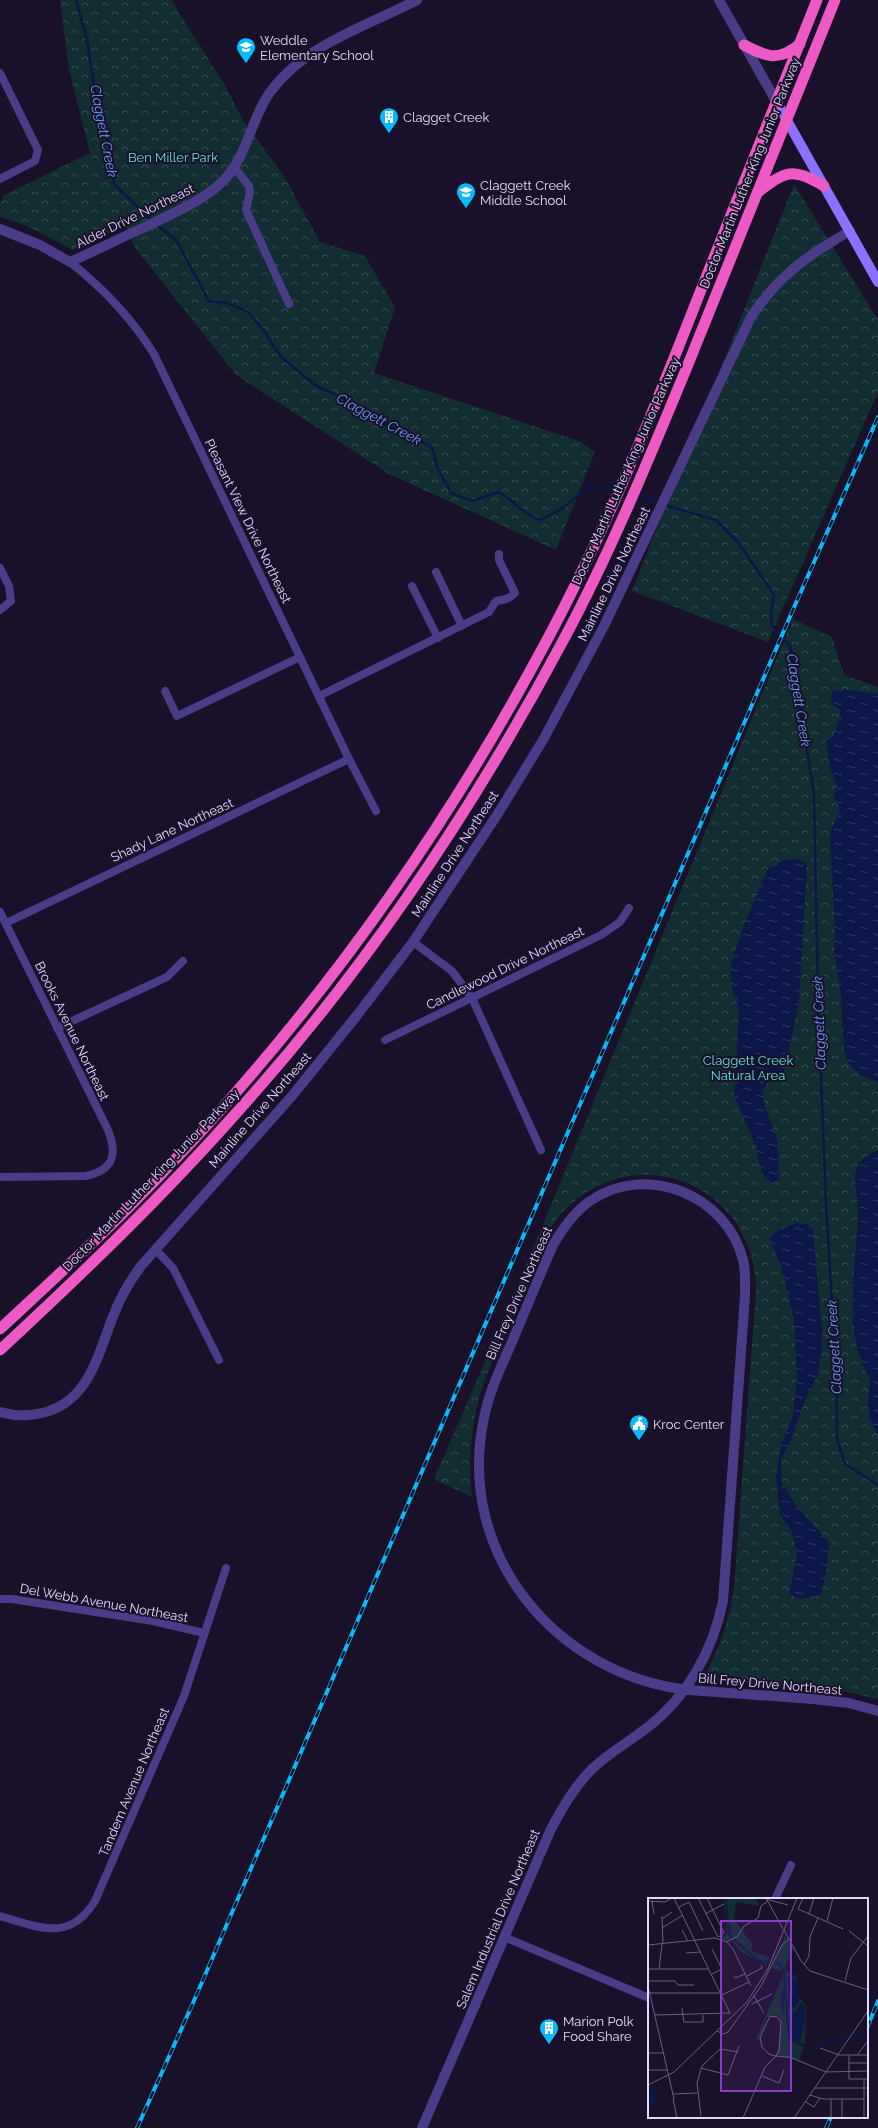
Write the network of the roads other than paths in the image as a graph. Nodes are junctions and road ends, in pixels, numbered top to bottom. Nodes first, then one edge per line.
1 (417, 0) edge
2 (719, 0) edge
3 (817, 0) edge
4 (835, 0) edge
5 (800, 43) junction
6 (744, 45) junction
7 (0, 73) edge
8 (776, 101) junction
9 (787, 119) junction
10 (235, 168) junction
11 (0, 179) edge
12 (824, 186) junction
13 (758, 192) junction
14 (0, 229) edge
15 (850, 232) junction
16 (70, 262) junction
17 (878, 282) edge
18 (289, 304) dead end
19 (498, 554) dead end
20 (0, 568) edge
21 (436, 572) dead end
22 (412, 586) dead end
23 (0, 610) edge
24 (462, 626) junction
25 (438, 638) junction
26 (300, 657) junction
27 (165, 691) dead end
28 (319, 696) junction
29 (348, 760) junction
30 (376, 811) dead end
31 (629, 908) dead end
32 (0, 912) edge
33 (6, 923) junction
34 (413, 942) junction
35 (183, 961) dead end
36 (472, 998) junction
37 (57, 1028) junction
38 (385, 1040) dead end
39 (541, 1150) dead end
40 (0, 1178) edge
41 (155, 1249) junction
42 (0, 1329) edge
43 (0, 1350) edge
44 (218, 1360) dead end
45 (0, 1412) edge
46 (226, 1568) dead end
47 (0, 1599) edge
48 (204, 1633) junction
49 (878, 1711) edge
50 (628, 1741) joint
51 (791, 1865) dead end
52 (775, 1898) edge
53 (0, 1916) edge
54 (504, 1937) junction
55 (648, 1998) edge
56 (422, 2128) edge

1 - 10 street, Alder Drive Northeast
2 - 6 street
3 - 5 highway, Doctor Martin Luther King Junior Parkway
4 - 9 highway, Doctor Martin Luther King Junior Parkway
5 - 6 highway
5 - 8 highway, Doctor Martin Luther King Junior Parkway
6 - 8 street
7 - 11 street
8 - 9 main road
8 - 42 highway, Doctor Martin Luther King Junior Parkway
9 - 12 main road
9 - 13 highway, Doctor Martin Luther King Junior Parkway
10 - 16 street, Alder Drive Northeast
10 - 18 street
12 - 13 highway
12 - 15 main road
13 - 43 highway, Doctor Martin Luther King Junior Parkway
14 - 16 street, Alder Drive Northeast
15 - 17 main road
15 - 34 street, Mainline Drive Northeast
16 - 26 street, Pleasant View Drive Northeast
19 - 24 street
20 - 23 street
21 - 24 street
22 - 25 street
24 - 25 street
25 - 28 street
26 - 27 street
26 - 28 street, Pleasant View Drive Northeast
28 - 29 street, Pleasant View Drive Northeast
29 - 30 street, Pleasant View Drive Northeast
29 - 33 street, Shady Lane Northeast
31 - 36 street, Candlewood Drive Northeast
32 - 33 street, Brooks Avenue Northeast
33 - 37 street, Brooks Avenue Northeast
34 - 36 street
34 - 41 street, Mainline Drive Northeast
35 - 37 street
36 - 38 street, Candlewood Drive Northeast
36 - 39 street
37 - 40 street, Brooks Avenue Northeast
41 - 44 street
41 - 45 street, Mainline Drive Northeast
46 - 48 street, Tandem Avenue Northeast
47 - 48 street, Del Webb Avenue Northeast
48 - 53 street, Tandem Avenue Northeast
49 - 50 street, Bill Frey Drive Northeast
50 - 54 street, Salem Industrial Drive Northeast
51 - 52 street
54 - 55 street
54 - 56 street, Salem Industrial Drive Northeast

